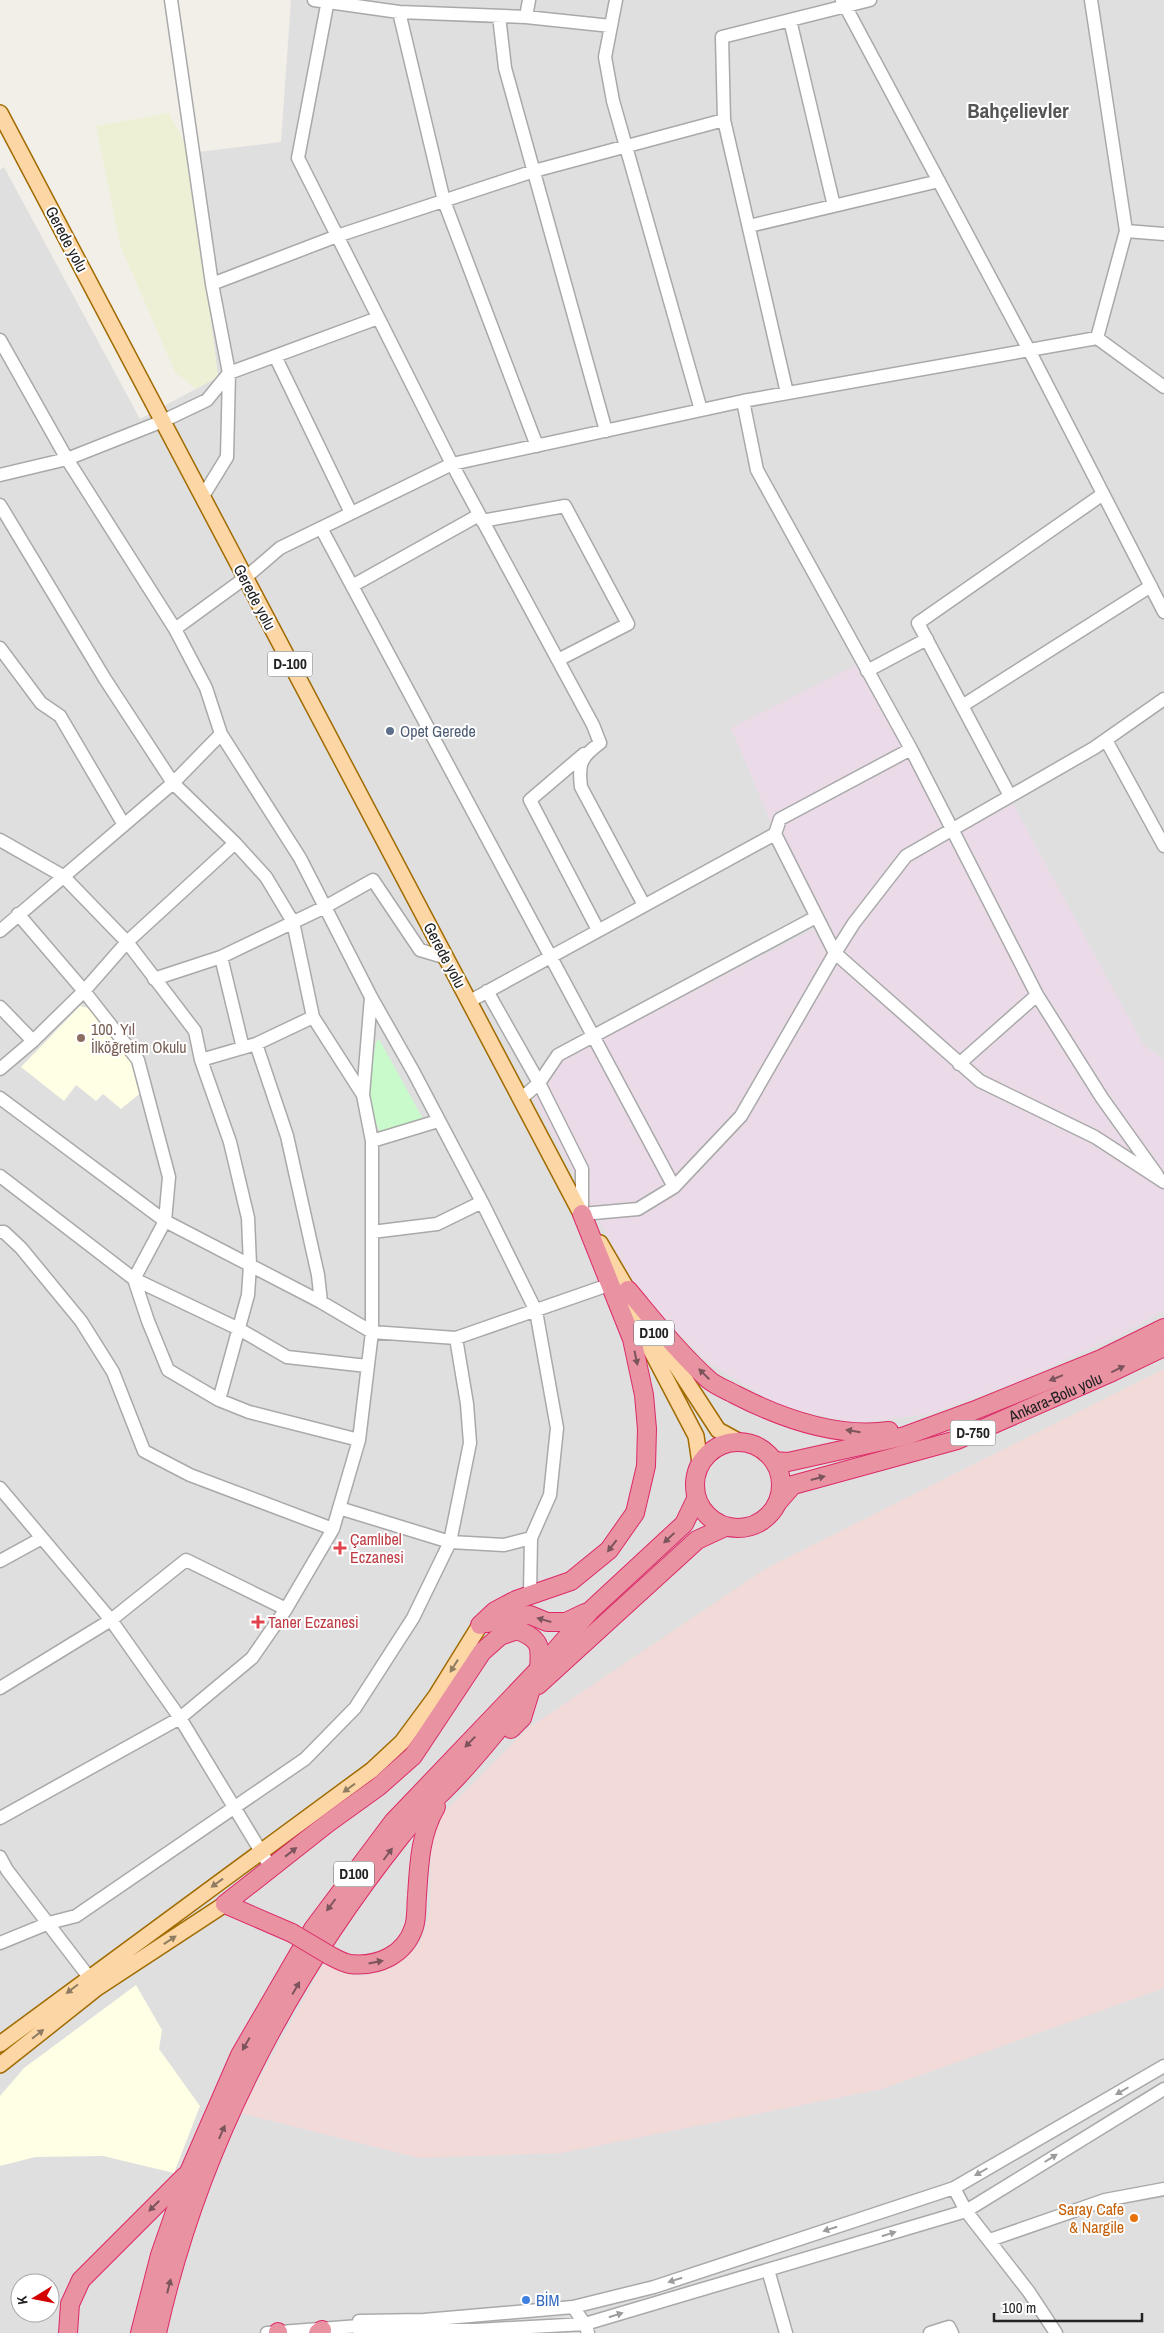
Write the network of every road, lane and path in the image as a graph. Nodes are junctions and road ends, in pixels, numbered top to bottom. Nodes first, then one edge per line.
1 (171, 0) edge
2 (314, 0) edge
3 (328, 0) edge
4 (529, 0) edge
5 (616, 0) edge
6 (870, 0) edge
7 (1092, 0) edge
8 (844, 3) edge
9 (399, 12) junction
10 (499, 16) junction
11 (526, 17) junction
12 (790, 20) junction
13 (611, 26) junction
14 (0, 112) edge
15 (724, 120) junction
16 (627, 147) junction
17 (534, 171) junction
18 (939, 181) junction
19 (444, 201) junction
20 (834, 206) junction
21 (749, 226) junction
22 (1126, 232) junction
23 (1164, 234) edge
24 (337, 236) junction
25 (212, 284) junction
26 (378, 318) junction
27 (1097, 338) junction
28 (0, 340) edge
29 (1029, 350) junction
30 (275, 356) junction
31 (229, 373) junction
32 (1164, 387) edge
33 (787, 393) junction
34 (743, 401) junction
35 (701, 410) junction
36 (163, 421) junction
37 (606, 431) junction
38 (536, 446) junction
39 (67, 459) junction
40 (452, 464) junction
41 (0, 475) edge
42 (1103, 494) junction
43 (203, 496) junction
44 (0, 505) edge
45 (351, 513) junction
46 (481, 518) junction
47 (321, 528) junction
48 (245, 578) junction
49 (352, 586) junction
50 (1151, 586) junction
51 (1164, 612) edge
52 (175, 629) junction
53 (927, 639) junction
54 (0, 648) edge
55 (558, 660) junction
56 (867, 671) junction
57 (1164, 699) edge
58 (962, 706) junction
59 (221, 734) junction
60 (1106, 740) junction
61 (911, 749) junction
62 (584, 754) junction
63 (173, 783) junction
64 (1010, 796) junction
65 (124, 825) junction
66 (953, 829) junction
67 (775, 834) junction
68 (0, 840) edge
69 (235, 843) junction
70 (1164, 846) edge
71 (63, 876) junction
72 (644, 905) junction
73 (325, 907) junction
74 (18, 914) junction
75 (816, 917) junction
76 (293, 922) junction
77 (598, 930) junction
78 (0, 931) edge
79 (127, 942) junction
80 (835, 952) junction
81 (550, 956) junction
82 (220, 957) junction
83 (447, 958) junction
84 (154, 979) junction
85 (84, 991) junction
86 (487, 991) junction
87 (1037, 995) junction
88 (371, 996) junction
89 (470, 1001) junction
90 (0, 1007) edge
91 (313, 1017) junction
92 (594, 1036) junction
93 (33, 1041) junction
94 (256, 1044) junction
95 (243, 1048) junction
96 (201, 1060) junction
97 (959, 1064) junction
98 (0, 1070) edge
99 (539, 1083) junction
100 (363, 1095) junction
101 (0, 1098) edge
102 (522, 1098) junction
103 (438, 1121) junction
104 (372, 1142) junction
105 (0, 1176) edge
106 (1163, 1180) edge
107 (674, 1187) junction
108 (482, 1202) junction
109 (582, 1214) junction
110 (165, 1222) junction
111 (0, 1232) edge
112 (372, 1232) junction
113 (250, 1265) junction
114 (134, 1278) junction
115 (619, 1285) junction
116 (321, 1302) junction
117 (536, 1311) junction
118 (1164, 1328) edge
119 (239, 1329) junction
120 (372, 1332) junction
121 (456, 1338) junction
122 (1164, 1347) edge
123 (367, 1366) junction
124 (219, 1400) junction
125 (936, 1425) junction
126 (359, 1440) junction
127 (738, 1441) junction
128 (774, 1461) junction
129 (700, 1463) junction
130 (0, 1488) edge
131 (696, 1499) junction
132 (778, 1502) junction
133 (339, 1508) junction
134 (725, 1527) junction
135 (333, 1529) junction
136 (42, 1538) junction
137 (531, 1538) junction
138 (450, 1542) junction
139 (0, 1561) edge
140 (530, 1594) junction
141 (286, 1609) junction
142 (590, 1611) junction
143 (111, 1620) junction
144 (480, 1625) junction
145 (539, 1669) junction
146 (0, 1688) edge
147 (530, 1692) junction
148 (180, 1718) junction
149 (233, 1807) junction
150 (0, 1818) edge
151 (261, 1851) junction
152 (0, 1857) edge
153 (270, 1868) junction
154 (225, 1904) junction
155 (49, 1923) junction
156 (0, 1943) edge
157 (93, 1982) junction
158 (0, 2044) edge
159 (0, 2065) edge
160 (1164, 2066) edge
161 (1164, 2089) edge
162 (189, 2172) junction
163 (954, 2188) junction
164 (1164, 2189) edge
165 (966, 2211) junction
166 (990, 2240) junction
167 (768, 2270) junction
168 (574, 2307) junction
169 (359, 2325) edge
170 (586, 2329) edge
171 (320, 2332) edge
172 (68, 2333) edge
173 (140, 2333) edge
174 (157, 2333) edge
175 (274, 2333) edge
176 (786, 2333) edge
177 (930, 2333) edge
178 (952, 2333) edge
179 (1056, 2333) edge

1 - 25 street
2 - 3 street
3 - 9 street
3 - 24 street
4 - 11 street
5 - 13 street
6 - 8 street
7 - 22 street
8 - 12 street
8 - 18 street
9 - 10 street
9 - 19 street
10 - 11 street
10 - 17 street
11 - 13 street
12 - 15 street
12 - 20 street
13 - 16 street
14 - 36 main road, Gerede yolu / D-100
15 - 16 street
15 - 21 street
16 - 17 street
16 - 35 street
17 - 19 street
17 - 37 street
18 - 20 street
18 - 29 street
19 - 24 street
19 - 38 street
20 - 21 street
21 - 33 street
22 - 23 street
22 - 27 street
24 - 25 street
24 - 26 street
25 - 31 street
26 - 30 street
26 - 40 street
27 - 29 street
27 - 32 street
28 - 39 street
29 - 33 street
29 - 42 street
30 - 31 street
30 - 45 street
31 - 36 street
31 - 43 street
33 - 34 street
34 - 35 street
34 - 56 street
35 - 37 street
36 - 39 street
36 - 43 main road, Gerede yolu / D-100
37 - 38 street
38 - 40 street
39 - 41 street
39 - 52 street
40 - 45 street
40 - 46 street
42 - 50 street
42 - 53 street
43 - 48 main road, Gerede yolu / D-100
44 - 63 street
45 - 47 street
46 - 49 street
46 - 55 street
46 - 55 street
47 - 48 street
47 - 49 street
48 - 52 street
48 - 83 main road, Gerede yolu / D-100
49 - 81 street
50 - 51 street
50 - 58 street
52 - 59 street
53 - 56 street
53 - 58 street
54 - 65 street
55 - 62 street
56 - 61 street
57 - 60 street
58 - 64 street
59 - 63 street
59 - 73 street
60 - 64 street
60 - 70 street
61 - 66 street
61 - 67 street
62 - 72 street
62 - 77 street
63 - 65 street
63 - 69 street
64 - 66 street
65 - 71 street
66 - 80 street
66 - 87 street
67 - 72 street
67 - 75 street
68 - 71 street
69 - 76 street
69 - 79 street
71 - 74 street
71 - 79 street
72 - 77 street
73 - 76 street
73 - 83 street
73 - 88 street
74 - 78 street
74 - 85 street
75 - 80 street
75 - 92 street
76 - 82 street
76 - 91 street
77 - 81 street
79 - 84 street
79 - 85 street
80 - 97 street
80 - 107 street
81 - 86 street
81 - 92 street
82 - 84 street
82 - 95 street
83 - 89 main road, Gerede yolu / D-100
84 - 96 street
85 - 93 street
85 - 110 street
86 - 89 street
86 - 99 street
87 - 97 street
87 - 106 street
88 - 100 street
88 - 103 street
89 - 102 main road, Gerede yolu / D-100
90 - 93 street
91 - 94 street
91 - 100 street
92 - 99 street
92 - 107 street
93 - 98 street
94 - 95 street
94 - 116 street
95 - 96 street
96 - 113 street
97 - 106 street
99 - 102 street
99 - 109 street
100 - 104 street
101 - 110 street
102 - 109 main road, Gerede yolu / D-100
103 - 104 street
103 - 108 street
104 - 112 street
105 - 114 street
107 - 109 street
108 - 112 street
108 - 117 street
109 - 115 highway
110 - 113 street
110 - 114 street
111 - 135 street
112 - 120 street
113 - 116 street
113 - 119 street
114 - 119 street
114 - 124 street
115 - 117 street
125 -> 115 highway
115 - 127 main road, D100
115 - 129 main road, D100
115 -> 140 highway
116 - 120 street
117 - 121 street
117 - 137 street
118 -> 125 highway, Ankara-Bolu yolu
119 - 123 street
119 - 124 street
120 - 121 street
120 - 123 street
121 - 138 street
132 -> 122 highway, Ankara-Bolu yolu / D-750
123 - 126 street
124 - 126 street
125 - 128 highway, Ankara-Bolu yolu
126 - 133 street
127 - 128 highway, D100
127 - 129 highway
128 - 132 highway
129 - 131 highway, D100
130 - 136 street
131 - 134 highway
131 -> 142 highway, D100
132 - 134 highway, D100
133 - 135 street
133 - 138 street
134 - 147 highway, D100
135 - 141 street
136 - 139 street
136 - 143 street
137 - 138 street
137 - 140 street
138 - 149 street
140 - 144 highway
141 - 143 street
141 - 148 street
142 -> 144 highway
142 - 145 highway, D100
143 - 146 street
143 - 148 street
144 -> 151 main road
153 -> 145 highway
145 -> 162 highway, D100
154 -> 147 highway, bridge
174 -> 147 highway, D100
148 - 149 street
148 - 150 street
149 - 151 street
149 - 155 street
151 - 153 street
151 -> 157 main road
152 - 155 street
153 - 154 highway
157 -> 154 main road
155 - 156 street
155 - 157 street
157 -> 158 main road
159 -> 157 main road
160 -> 163 street
165 -> 161 street
162 -> 172 highway
162 - 173 highway, D100
163 - 165 street
163 -> 168 street
164 - 166 street
165 - 166 street
167 -> 165 street
166 - 179 street
170 -> 167 street
167 - 176 street
168 - 169 street
168 - 170 street
169 - 170 street
169 - 171 street
171 - 175 street
177 - 178 street

